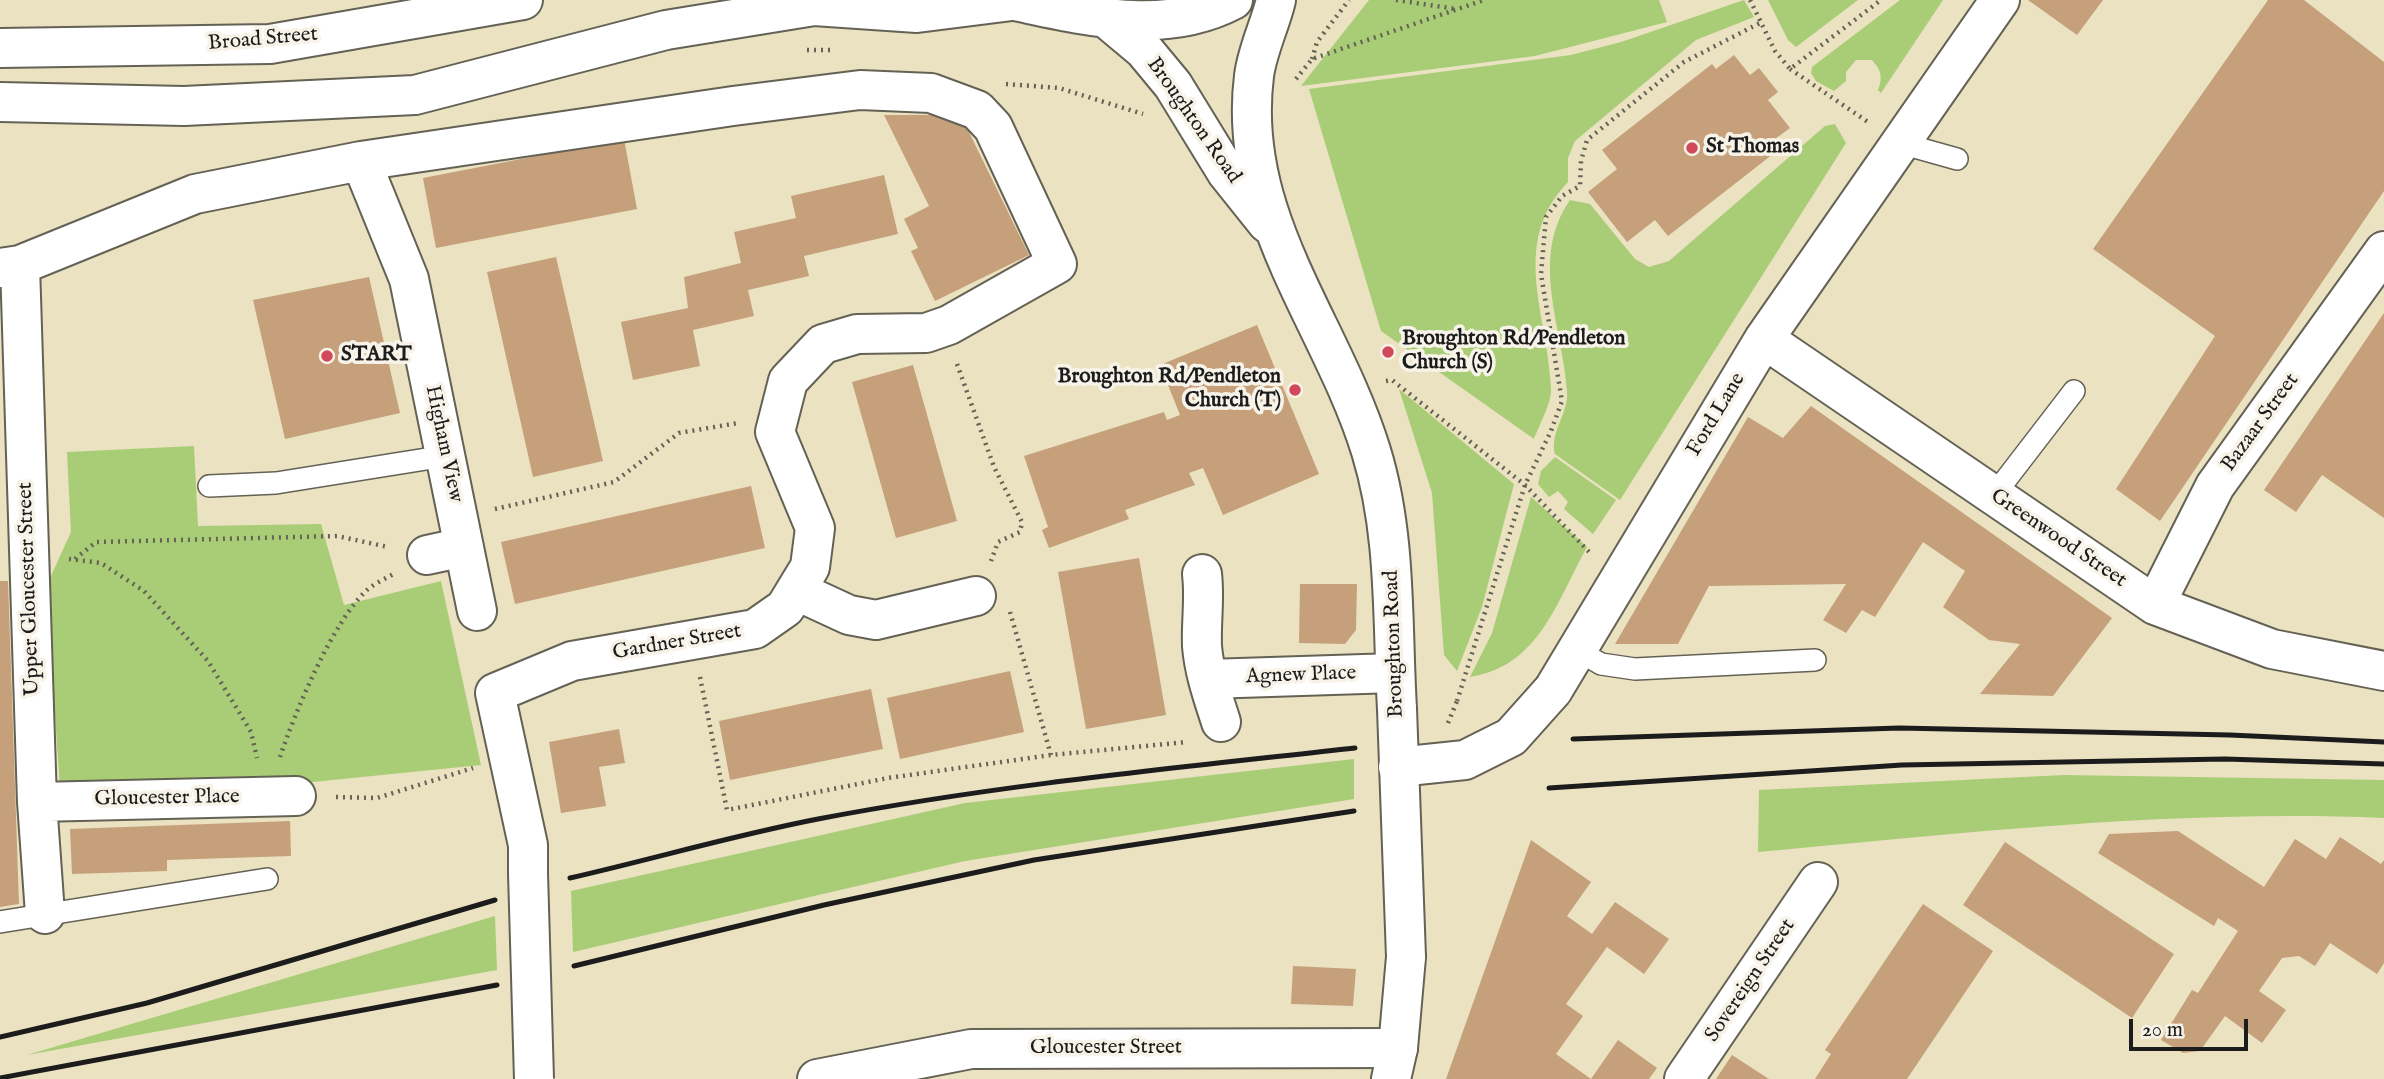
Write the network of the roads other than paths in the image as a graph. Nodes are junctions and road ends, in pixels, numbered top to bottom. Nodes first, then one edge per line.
1 (523, 0) edge
2 (1011, 0) edge
3 (1233, 0) edge
4 (1276, 0) edge
5 (2000, 0) edge
6 (1107, 19) junction
7 (0, 48) edge
8 (0, 102) edge
9 (1900, 144) junction
10 (1956, 159) dead end
11 (361, 161) junction
12 (1273, 230) junction
13 (2384, 251) edge
14 (10, 266) edge
15 (1764, 339) junction
16 (2074, 391) dead end
17 (445, 456) junction
18 (209, 486) dead end
19 (1994, 495) junction
20 (461, 532) junction
21 (15, 555) edge
22 (427, 555) road end
23 (1202, 574) dead end
24 (797, 590) junction
25 (976, 596) road end
26 (2155, 605) junction
27 (477, 611) dead end
28 (1577, 650) junction
29 (1815, 660) dead end
30 (2384, 671) edge
31 (1208, 679) junction
32 (1396, 691) junction
33 (1221, 722) road end
34 (1398, 767) junction
35 (282, 797) road end
36 (37, 802) junction
37 (267, 879) dead end
38 (1818, 882) dead end
39 (45, 914) junction
40 (0, 922) edge
41 (1394, 1063) edge
42 (999, 1064) edge
43 (534, 1079) edge
44 (817, 1079) edge
45 (1684, 1079) edge

1 - 7 main road, Broad Street
2 - 6 main road
2 - 8 main road
3 - 6 main road
4 - 12 main road, Broughton Road
5 - 9 main road, Ford Lane
6 - 12 main road, Broughton Road
9 - 10 lane
9 - 15 main road, Ford Lane
11 - 14 main road
11 - 17 main road, Higham View
11 - 24 main road, Gardner Street
12 - 32 main road, Broughton Road
13 - 26 main road, Bazaar Street
14 - 21 main road, Upper Gloucester Street
15 - 19 main road, Greenwood Street
15 - 28 main road, Ford Lane
16 - 19 lane
17 - 18 lane
17 - 20 main road, Higham View
19 - 26 main road, Greenwood Street
20 - 22 main road
20 - 27 main road, Higham View
21 - 36 main road, Upper Gloucester Street
23 - 31 main road
24 - 25 main road
24 - 43 main road, Gardner Street, bridge
26 - 30 main road, Greenwood Street
28 - 29 lane
28 - 34 main road, Ford Lane, bridge
31 - 32 main road, Agnew Place
31 - 33 main road
32 - 34 main road, Broughton Road, bridge
34 - 41 main road, Broughton Road, bridge
35 - 36 main road, Gloucester Place
36 - 39 main road, Upper Gloucester Street
37 - 39 lane
38 - 45 main road, Sovereign Street
39 - 40 lane
41 - 42 main road, Gloucester Street
42 - 44 main road, Gloucester Street

